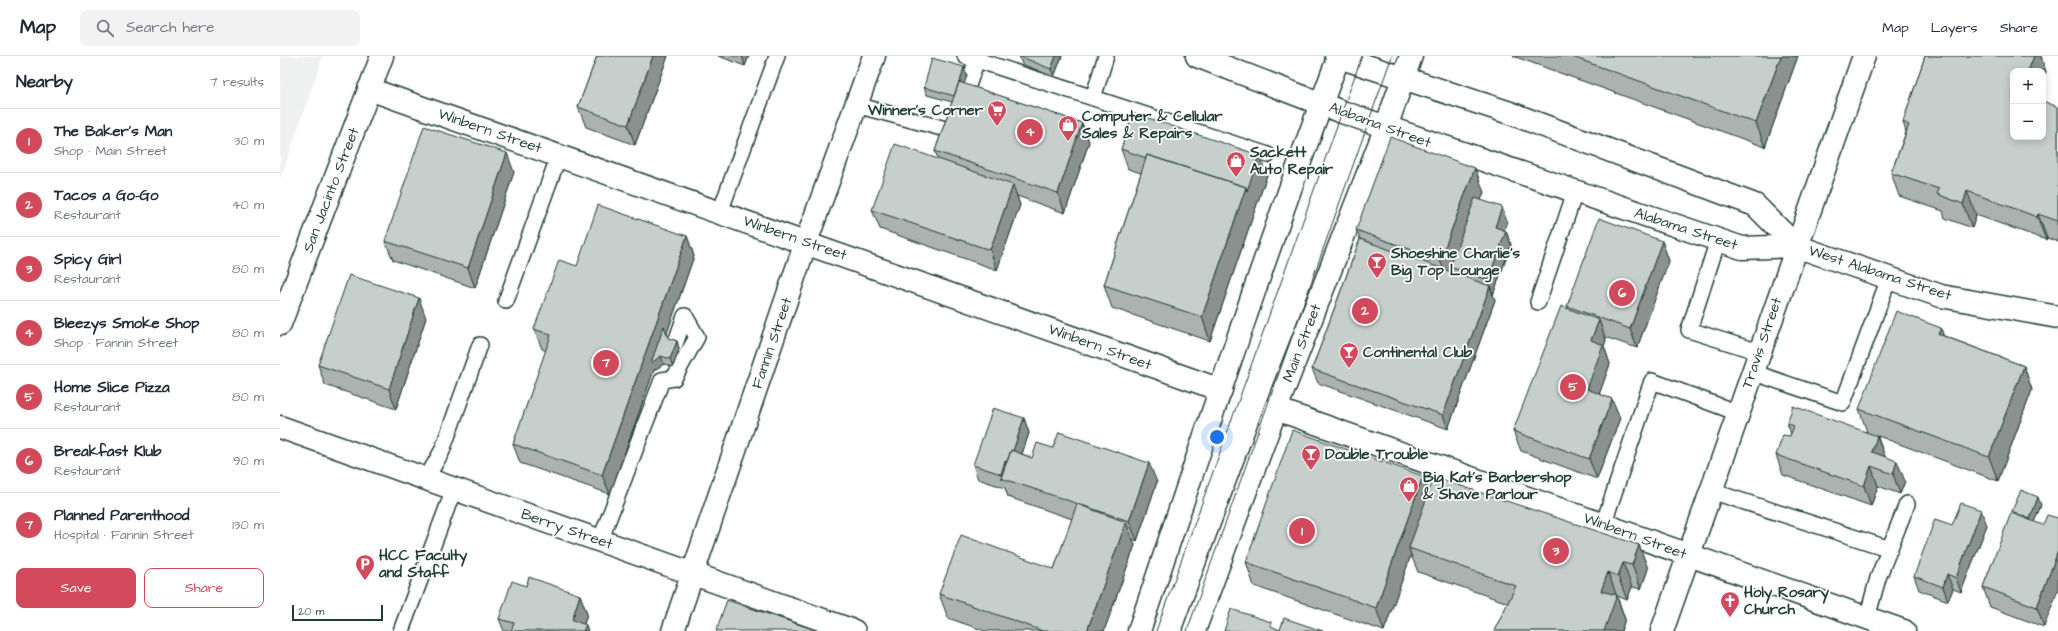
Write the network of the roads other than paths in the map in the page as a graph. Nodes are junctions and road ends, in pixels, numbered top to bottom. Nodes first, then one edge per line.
1 (382, 56) edge
2 (776, 56) edge
3 (874, 56) edge
4 (1197, 56) edge
5 (1338, 56) edge
6 (1411, 56) edge
7 (1864, 56) edge
8 (973, 57) edge
9 (1104, 57) edge
10 (1403, 77) junction
11 (369, 89) junction
12 (1093, 98) junction
13 (1321, 104) junction
14 (856, 105) junction
15 (1386, 127) junction
16 (559, 155) junction
17 (1268, 155) dead end
18 (1575, 192) junction
19 (720, 212) junction
20 (1718, 240) junction
21 (806, 242) junction
22 (1796, 246) junction
23 (1888, 278) junction
24 (506, 301) dead end
25 (1538, 302) dead end
26 (2058, 317) edge
27 (280, 324) edge
28 (480, 345) dead end
29 (674, 347) edge
30 (1759, 352) junction
31 (668, 365) edge
32 (1752, 372) junction
33 (662, 380) junction
34 (1221, 390) junction
35 (1276, 409) junction
36 (1738, 413) junction
37 (280, 427) edge
38 (426, 479) junction
39 (454, 489) junction
40 (1711, 491) junction
41 (1908, 504) dead end
42 (1603, 525) junction
43 (600, 541) junction
44 (1890, 549) junction
45 (1689, 555) junction
46 (694, 574) junction
47 (1867, 618) junction
48 (401, 631) edge
49 (672, 631) edge
50 (854, 631) edge
51 (1139, 631) edge
52 (1194, 631) edge
53 (1662, 631) edge
54 (1904, 631) edge

1 - 11 street, San Jacinto Street
2 - 19 lane
3 - 14 street, Fannin Street
4 - 13 street, Alabama Street
5 - 10 street
5 - 13 street
6 - 10 street, Main Street
7 - 22 street, Travis Street
8 - 12 lane
8 - 14 lane
9 - 12 lane
10 - 15 street, Main Street
10 - 22 street
11 - 16 street, Winbern Street
11 - 27 street, San Jacinto Street
12 - 17 lane
13 - 15 street, Alabama Street
13 - 34 street
14 - 21 street, Fannin Street
15 - 18 street, Alabama Street
15 - 35 street, Main Street
16 - 19 street, Winbern Street
16 - 24 lane
18 - 20 street, Alabama Street
18 - 25 lane
19 - 21 street, Winbern Street
20 - 22 street, Alabama Street
20 - 30 lane
21 - 34 street, Winbern Street
21 - 46 street, Fannin Street
22 - 23 street, West Alabama Street
22 - 30 street, Travis Street
23 - 26 street, West Alabama Street
23 - 32 lane
28 - 38 lane
29 - 33 lane
30 - 32 street, Travis Street
31 - 33 lane
32 - 36 street, Travis Street
33 - 43 lane
34 - 51 street
35 - 42 street, Winbern Street
35 - 52 street, Main Street
36 - 40 street, Travis Street
36 - 42 lane
37 - 38 street, Berry Street
38 - 39 street, Berry Street
39 - 43 street, Berry Street
39 - 48 lane
40 - 44 lane
40 - 45 street, Travis Street
41 - 44 lane
42 - 45 street, Winbern Street
43 - 46 street, Berry Street
44 - 47 lane
45 - 47 street, Winbern Street
45 - 53 street, Travis Street
46 - 49 street, Fannin Street
46 - 50 street, Berry Street
47 - 54 street, Winbern Street

